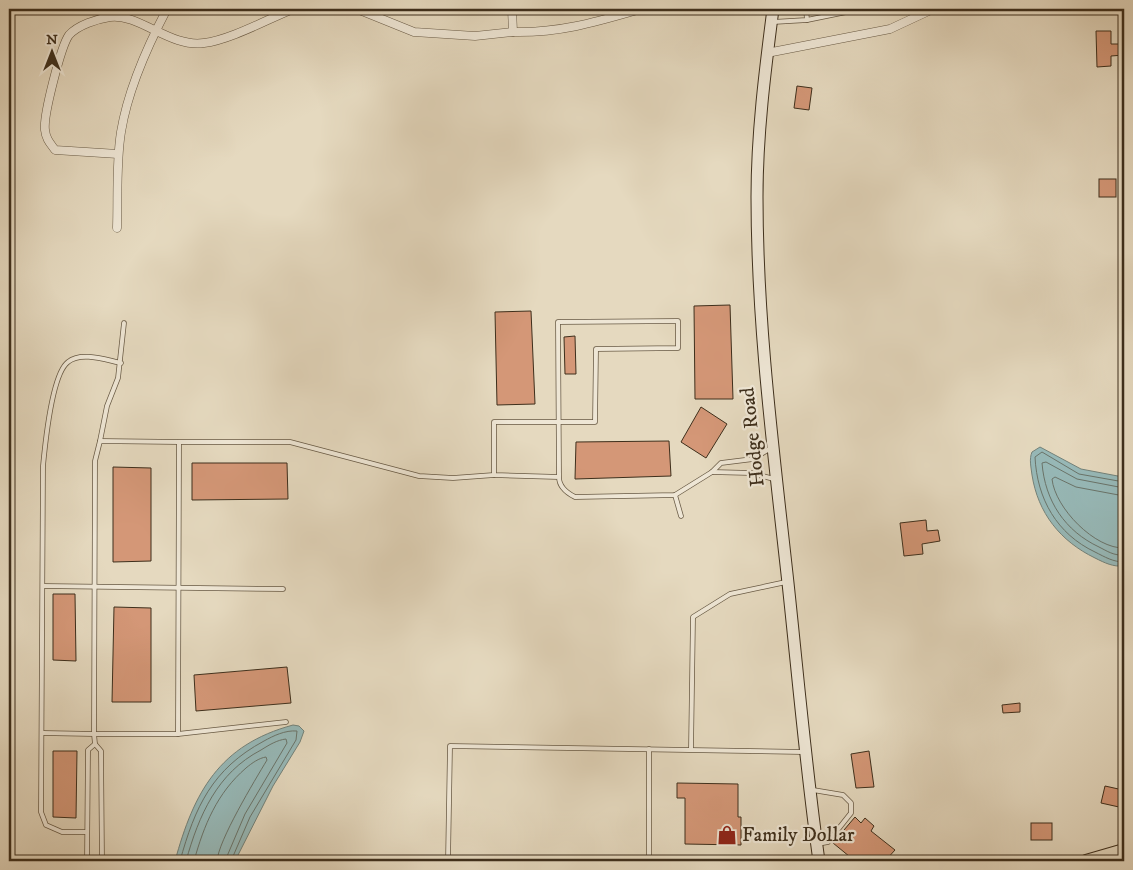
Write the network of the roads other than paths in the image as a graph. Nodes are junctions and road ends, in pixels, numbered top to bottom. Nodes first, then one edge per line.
1 (167, 9) edge
2 (293, 9) edge
3 (357, 9) edge
4 (512, 9) edge
5 (641, 9) edge
6 (773, 9) edge
7 (806, 9) edge
8 (861, 9) edge
9 (934, 9) edge
10 (807, 20) junction
11 (771, 22) junction
12 (155, 31) junction
13 (514, 32) junction
14 (766, 53) junction
15 (118, 154) junction
16 (117, 228) dead end
17 (124, 323) dead end
18 (121, 363) junction
19 (558, 422) junction
20 (100, 441) junction
21 (179, 442) junction
22 (773, 447) junction
23 (712, 472) junction
24 (494, 475) junction
25 (559, 477) junction
26 (776, 479) junction
27 (675, 495) junction
28 (681, 516) dead end
29 (788, 582) junction
30 (43, 586) junction
31 (95, 587) junction
32 (178, 587) junction
33 (283, 589) dead end
34 (286, 722) dead end
35 (43, 733) junction
36 (94, 734) junction
37 (178, 734) junction
38 (95, 744) junction
39 (649, 749) junction
40 (692, 749) junction
41 (806, 752) junction
42 (810, 790) junction
43 (87, 832) junction
44 (817, 844) junction
45 (1124, 850) edge
46 (87, 861) edge
47 (102, 861) edge
48 (448, 861) edge
49 (648, 861) edge
50 (819, 861) edge
51 (1086, 861) edge

1 - 12 street
2 - 12 street
3 - 13 street
4 - 13 street
5 - 13 street
6 - 11 main road, Hodge Road
7 - 10 lane
8 - 10 lane
9 - 14 street
10 - 11 lane
11 - 14 main road, Hodge Road
12 - 15 street
12 - 15 street
14 - 22 main road, Hodge Road
15 - 16 street
17 - 18 lane
18 - 20 lane
18 - 30 lane
19 - 19 lane
19 - 24 lane
19 - 25 lane
20 - 21 lane
20 - 31 lane
21 - 24 lane
21 - 32 lane
22 - 23 lane
22 - 26 main road, Hodge Road
23 - 26 lane
23 - 27 lane
24 - 25 lane
25 - 27 lane
26 - 29 main road, Hodge Road
27 - 28 lane
29 - 40 lane
29 - 41 main road, Hodge Road
30 - 31 lane
30 - 35 lane
31 - 32 lane
31 - 36 lane
32 - 33 lane
32 - 37 lane
34 - 37 lane
35 - 36 lane
35 - 43 lane
36 - 37 lane
36 - 38 lane
38 - 43 lane
38 - 47 lane
39 - 40 lane
39 - 48 lane
39 - 49 lane
40 - 41 lane
41 - 42 main road, Hodge Road
42 - 44 main road, Hodge Road
42 - 44 lane
43 - 46 lane
44 - 50 main road, Hodge Road
45 - 51 main road

